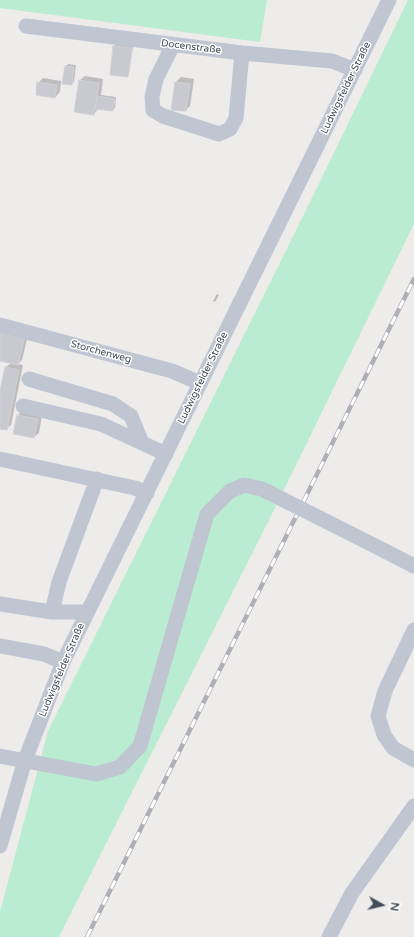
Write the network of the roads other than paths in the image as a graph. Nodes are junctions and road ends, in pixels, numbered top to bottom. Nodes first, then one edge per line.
1 (389, 0) edge
2 (26, 26) dead end
3 (173, 45) junction
4 (242, 53) junction
5 (355, 70) junction
6 (0, 325) edge
7 (29, 379) dead end
8 (200, 383) junction
9 (24, 406) dead end
10 (142, 443) junction
11 (166, 454) junction
12 (0, 459) edge
13 (97, 479) junction
14 (147, 493) junction
15 (414, 566) edge
16 (0, 604) edge
17 (52, 612) junction
18 (86, 612) junction
19 (414, 630) edge
20 (0, 646) edge
21 (63, 662) junction
22 (0, 756) edge
23 (410, 758) edge
24 (25, 760) junction
25 (414, 806) edge
26 (0, 846) edge
27 (329, 937) edge

1 - 5 street, Ludwigsfelder Straße
2 - 3 street, Docenstraße
3 - 4 street, Docenstraße
3 - 4 street
4 - 5 street, Docenstraße
5 - 8 street, Ludwigsfelder Straße
6 - 8 street, Storchenweg
7 - 10 street
8 - 11 street, Ludwigsfelder Straße
9 - 10 street
10 - 11 street
11 - 14 street, Ludwigsfelder Straße
12 - 13 street
13 - 14 street
13 - 17 street
14 - 18 street, Ludwigsfelder Straße
15 - 24 street, bridge
16 - 17 street
17 - 18 street
18 - 21 street, Ludwigsfelder Straße
19 - 23 street
20 - 21 street
21 - 24 street, Ludwigsfelder Straße
22 - 24 street
24 - 26 street, Ludwigsfelder Straße
25 - 27 street

